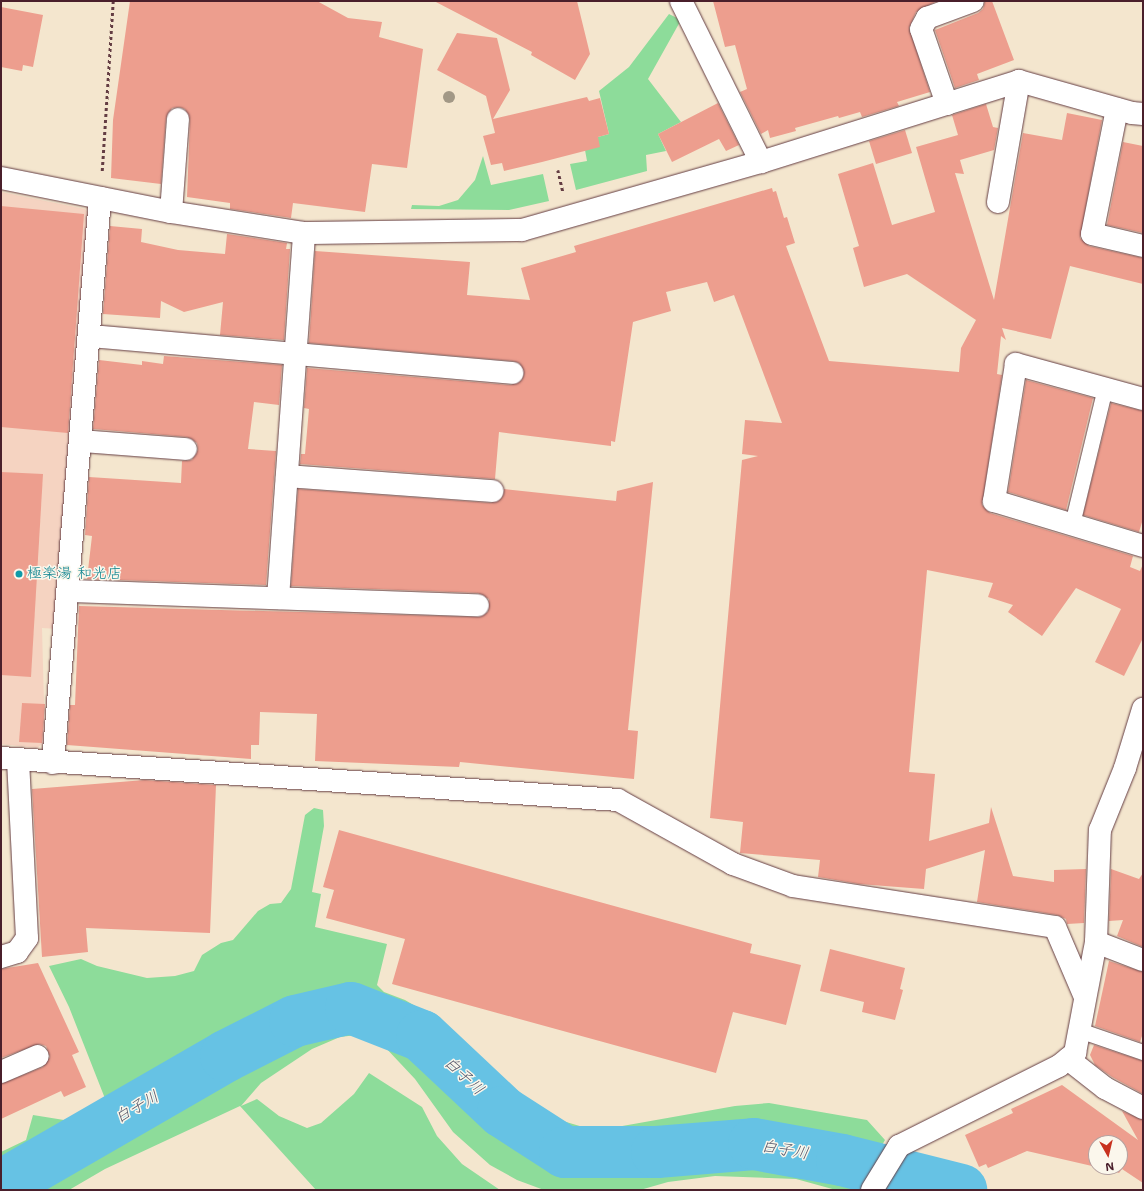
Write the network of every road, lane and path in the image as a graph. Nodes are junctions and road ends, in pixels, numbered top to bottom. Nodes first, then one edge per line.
1 (114, 1) edge
2 (681, 1) edge
3 (973, 1) edge
4 (1019, 81) junction
5 (947, 104) junction
6 (1117, 109) junction
7 (1143, 114) edge
8 (178, 119) dead end
9 (761, 162) junction
10 (1, 178) edge
11 (100, 198) junction
12 (998, 202) dead end
13 (171, 212) junction
14 (304, 234) junction
15 (1143, 246) edge
16 (90, 336) junction
17 (296, 355) junction
18 (512, 373) dead end
19 (1105, 388) junction
20 (1143, 399) edge
21 (81, 441) junction
22 (186, 449) dead end
23 (287, 476) junction
24 (492, 491) dead end
25 (1072, 524) junction
26 (1143, 546) edge
27 (68, 591) junction
28 (278, 598) junction
29 (478, 606) dead end
30 (1143, 709) edge
31 (10, 759) edge
32 (53, 763) junction
33 (1096, 942) junction
34 (1, 957) edge
35 (1143, 960) edge
36 (1085, 997) junction
37 (1079, 1030) junction
38 (1143, 1052) edge
39 (38, 1056) dead end
40 (1068, 1059) junction
41 (1, 1072) edge
42 (1143, 1108) edge
43 (872, 1190) edge

1 - 11 path
2 - 9 street
3 - 5 street
4 - 5 street
4 - 6 street
4 - 12 street
5 - 9 street
6 - 7 street
6 - 15 street
8 - 13 street
9 - 14 street
10 - 11 street
11 - 13 street
11 - 16 street
13 - 14 street
14 - 17 street
16 - 17 street
16 - 21 street
17 - 18 street
17 - 23 street
19 - 20 street
19 - 25 lane
19 - 25 street
21 - 22 street
21 - 27 street
23 - 24 street
23 - 28 street
25 - 26 street
27 - 28 street
27 - 32 street
28 - 29 street
30 - 33 street
31 - 32 street
31 - 34 street
32 - 36 street
33 - 35 street
33 - 36 street
36 - 37 street
37 - 38 lane
37 - 40 street
39 - 41 street
40 - 42 street
40 - 43 street

